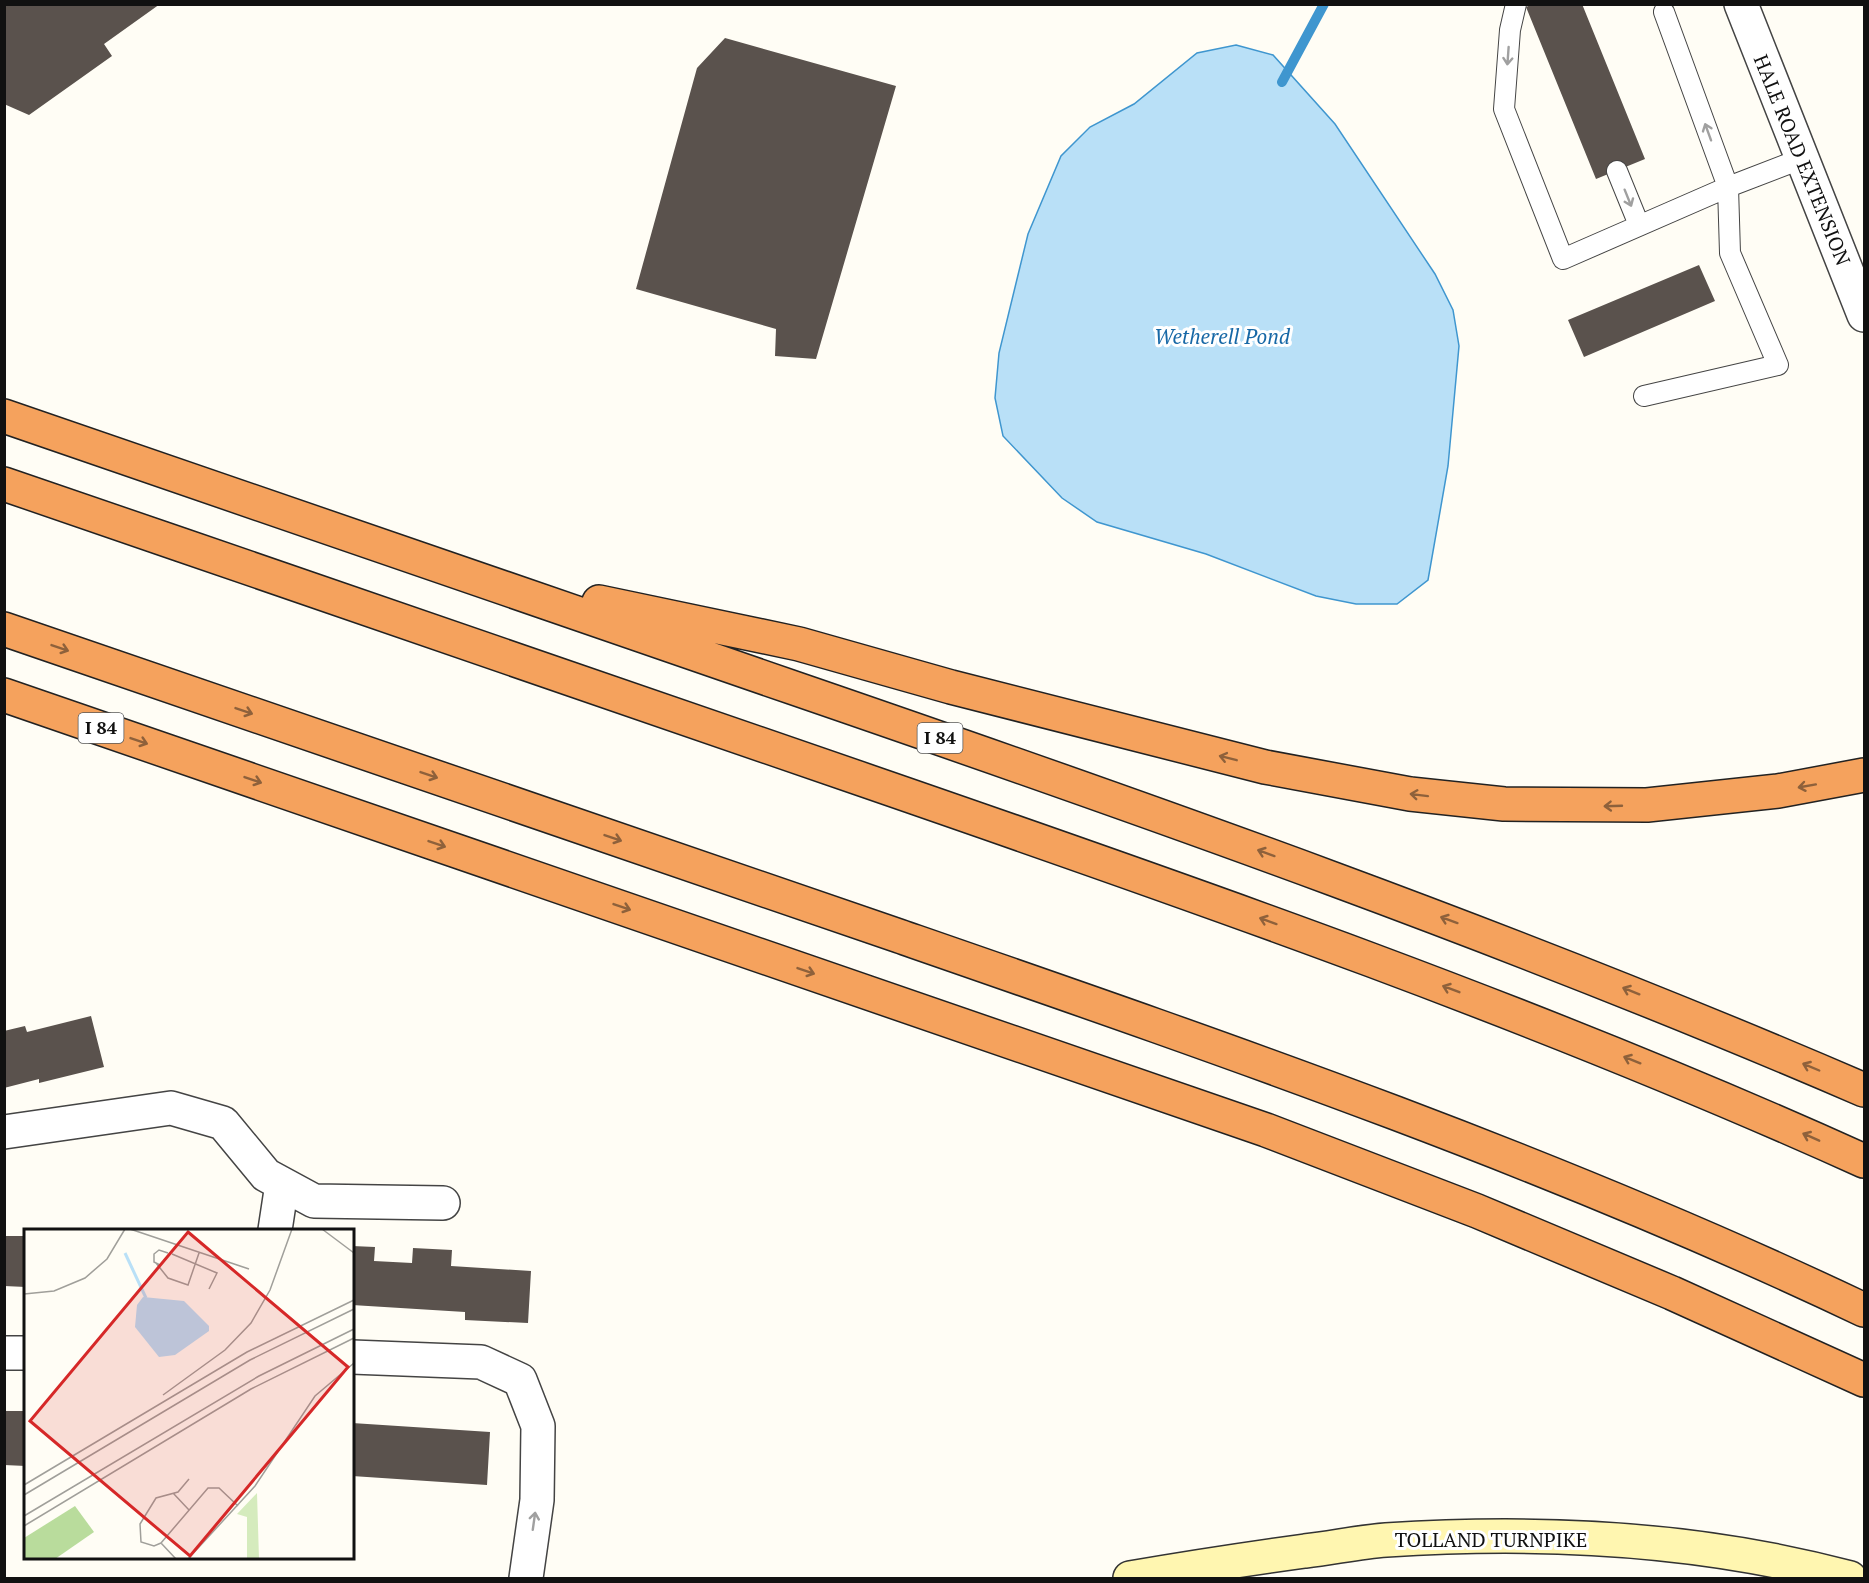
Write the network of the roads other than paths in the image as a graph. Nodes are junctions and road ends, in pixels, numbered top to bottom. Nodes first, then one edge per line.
1 (1516, 4) edge
2 (1741, 4) edge
3 (1664, 12) dead end
4 (1801, 159) junction
5 (1617, 171) dead end
6 (1728, 187) junction
7 (1639, 225) junction
8 (1864, 315) edge
9 (1644, 396) dead end
10 (4, 416) edge
11 (4, 484) edge
12 (460, 573) junction
13 (4, 629) edge
14 (4, 695) edge
15 (1864, 775) edge
16 (1864, 1090) edge
17 (4, 1132) edge
18 (1864, 1161) edge
19 (282, 1184) junction
20 (443, 1203) dead end
21 (275, 1229) edge
22 (1864, 1311) edge
23 (4, 1353) edge
24 (24, 1353) edge
25 (354, 1357) edge
26 (1864, 1380) edge
27 (526, 1578) edge
28 (1130, 1578) edge
29 (1850, 1578) edge

1 -> 7 lane
2 - 4 street, HALE ROAD EXTENSION
6 -> 3 lane
4 - 6 lane
4 - 8 street, HALE ROAD EXTENSION
5 -> 7 lane
6 - 7 lane
6 - 9 lane
10 - 12 highway, I 84
18 -> 11 highway
15 -> 12 highway
16 -> 12 highway, I 84
13 -> 22 highway
14 -> 26 highway, I 84
17 - 19 street
19 - 20 street
19 - 21 street
23 - 24 street
27 -> 25 street
28 - 29 street, TOLLAND TURNPIKE

